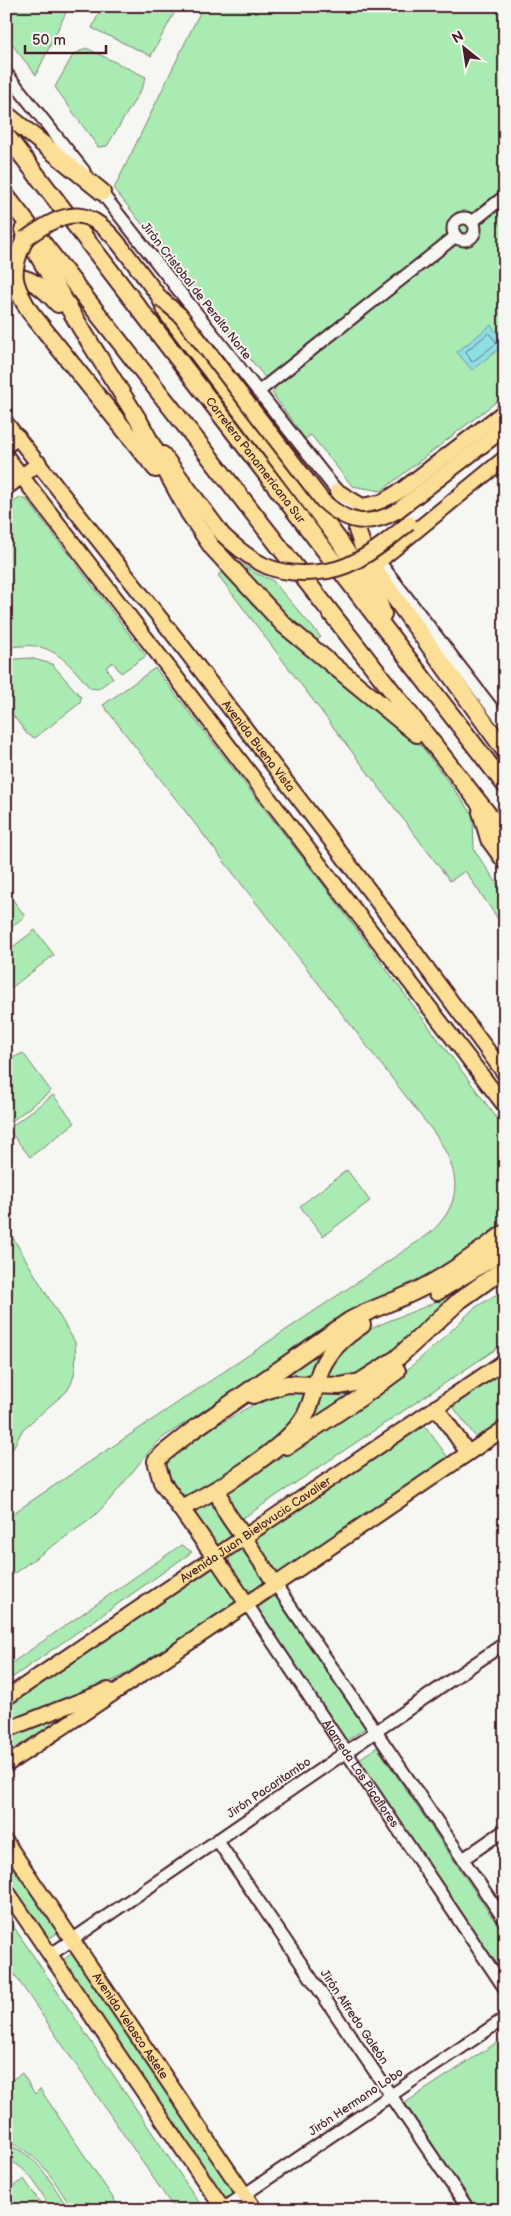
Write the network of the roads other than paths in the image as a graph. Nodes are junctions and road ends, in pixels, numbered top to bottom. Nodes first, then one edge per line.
1 (6, 73) edge
2 (6, 114) edge
3 (6, 135) edge
4 (102, 192) junction
5 (6, 196) edge
6 (505, 196) edge
7 (18, 211) junction
8 (24, 239) junction
9 (6, 252) edge
10 (6, 276) edge
11 (161, 300) junction
12 (82, 330) junction
13 (258, 392) junction
14 (505, 411) edge
15 (139, 421) junction
16 (6, 423) edge
17 (505, 428) edge
18 (18, 437) junction
19 (6, 446) edge
20 (505, 447) edge
21 (6, 456) edge
22 (505, 458) edge
23 (39, 463) junction
24 (22, 476) junction
25 (6, 488) edge
26 (337, 491) junction
27 (181, 500) junction
28 (357, 530) junction
29 (379, 560) junction
30 (391, 635) junction
31 (505, 725) edge
32 (436, 748) junction
33 (505, 751) edge
34 (505, 785) edge
35 (478, 801) junction
36 (505, 836) edge
37 (505, 861) edge
38 (413, 949) junction
39 (394, 962) junction
40 (505, 1074) edge
41 (505, 1106) edge
42 (505, 1233) edge
43 (505, 1250) edge
44 (505, 1268) edge
45 (505, 1281) edge
46 (505, 1361) edge
47 (317, 1386) junction
48 (436, 1407) junction
49 (505, 1428) edge
50 (193, 1430) junction
51 (468, 1453) junction
52 (238, 1475) junction
53 (219, 1488) junction
54 (180, 1508) junction
55 (244, 1537) junction
56 (214, 1557) junction
57 (276, 1585) junction
58 (247, 1604) junction
59 (505, 1643) edge
60 (129, 1683) junction
61 (6, 1698) edge
62 (6, 1730) edge
63 (376, 1731) junction
64 (346, 1752) junction
65 (6, 1766) edge
66 (505, 1830) edge
67 (217, 1840) junction
68 (6, 1842) edge
69 (462, 1859) junction
70 (6, 1890) edge
71 (505, 1921) edge
72 (73, 1939) junction
73 (50, 1955) junction
74 (505, 1989) edge
75 (505, 2018) edge
76 (391, 2095) junction
77 (244, 2194) junction
78 (223, 2209) edge
79 (255, 2210) edge
80 (469, 2210) edge

1 - 4 street, Jirón Cristobal de Peralta Norte
2 - 4 highway
3 - 30 highway, Carretera Panamericana Sur
4 - 13 street, Jirón Cristobal de Peralta Norte
5 - 7 highway
6 - 13 street
7 - 12 highway
7 - 32 highway
8 - 9 main road
8 - 11 main road, bridge
8 - 27 highway, bridge
10 - 12 highway
11 - 17 main road, bridge
11 - 30 highway
12 - 15 highway
13 - 26 street, Jirón Cristobal de Peralta Norte
14 - 26 main road
15 - 20 main road, bridge
15 - 27 highway
16 - 18 main road, Avenida Buena Vista
18 - 19 main road
18 - 23 main road, Avenida Buena Vista
21 - 24 main road, Avenida Buena Vista
22 - 29 main road
23 - 24 main road
23 - 38 main road, Avenida Buena Vista
24 - 25 main road
24 - 39 main road, Avenida Buena Vista
26 - 28 street, Jirón Cristobal de Peralta Norte
27 - 32 highway
28 - 29 street, Jirón Cristobal de Peralta Norte
28 - 33 highway
29 - 31 street, Jirón Cristobal de Peralta Norte
30 - 34 highway, Carretera Panamericana Sur
32 - 35 highway
35 - 36 highway
35 - 37 highway
38 - 39 main road
38 - 40 main road, Avenida Buena Vista
39 - 41 main road, Avenida Buena Vista
42 - 50 highway
43 - 47 highway
44 - 47 highway
45 - 52 highway
46 - 48 main road, Avenida Juan Bielovucic Cavalier
47 - 50 highway
47 - 52 highway
48 - 51 main road
48 - 55 main road, Avenida Juan Bielovucic Cavalier
49 - 51 main road
50 - 54 highway
51 - 57 main road
52 - 53 highway
53 - 54 highway
53 - 55 highway
54 - 56 highway
55 - 56 main road, Avenida Juan Bielovucic Cavalier
55 - 57 main road
56 - 58 main road, Alameda Los Picaflores
56 - 61 main road, Avenida Juan Bielovucic Cavalier
57 - 58 main road
57 - 63 street
58 - 60 main road
58 - 64 street, Alameda Los Picaflores
59 - 63 street, Jirón Pacaritambo
60 - 62 main road
60 - 65 main road
63 - 64 street, Jirón Pacaritambo
63 - 69 street
64 - 67 street, Jirón Pacaritambo
64 - 74 street, Alameda Los Picaflores
66 - 69 street
67 - 72 street, Jirón Pacaritambo
67 - 76 street, Jirón Alfredo Galeón
68 - 72 main road, Avenida Velasco Astete
69 - 71 street
70 - 73 main road
72 - 73 street, Jirón Pacaritambo
72 - 77 main road, Avenida Velasco Astete
73 - 78 main road
75 - 76 street, Jirón Hermano Lobo
76 - 77 street, Jirón Hermano Lobo
76 - 80 street, Jirón Alfredo Galeón
77 - 78 street, Jirón Hermano Lobo
77 - 79 main road, Avenida Velasco Astete

